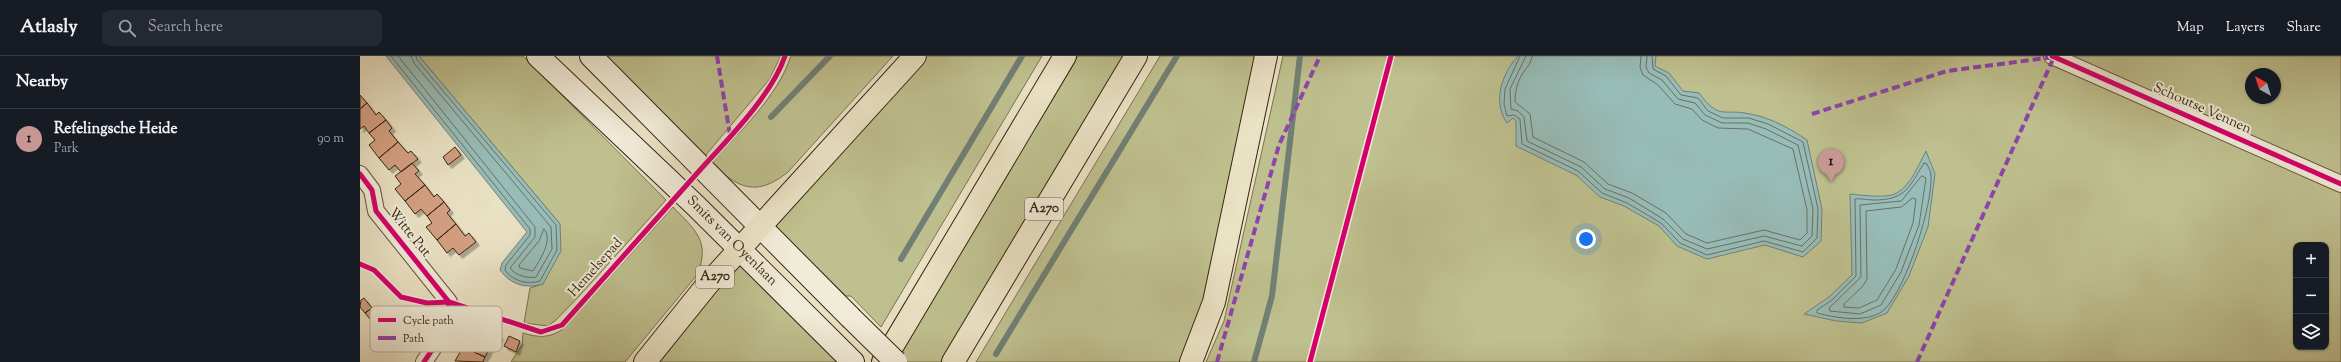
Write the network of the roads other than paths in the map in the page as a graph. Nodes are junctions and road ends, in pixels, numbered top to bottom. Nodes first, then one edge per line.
1 (538, 56) edge
2 (591, 56) edge
3 (915, 56) edge
4 (1065, 56) edge
5 (1136, 56) edge
6 (1266, 56) edge
7 (2052, 56) edge
8 (360, 174) edge
9 (2341, 184) edge
10 (762, 227) junction
11 (740, 249) junction
12 (449, 306) edge
13 (431, 352) edge
14 (424, 362) edge
15 (645, 362) edge
16 (854, 362) edge
17 (883, 362) edge
18 (896, 362) edge
19 (953, 362) edge
20 (1191, 362) edge

1 - 11 main road, Smits van Oyenlaan
2 - 10 main road
3 - 10 highway, A270
4 - 17 highway
5 - 19 highway, A270
6 - 20 highway
7 - 9 street, Schoutse Vennen
8 - 12 street, Witte Put
10 - 11 highway, A270
10 - 18 main road, bridge
11 - 15 highway, A270
11 - 16 main road, Smits van Oyenlaan
13 - 14 street, Witte Put

